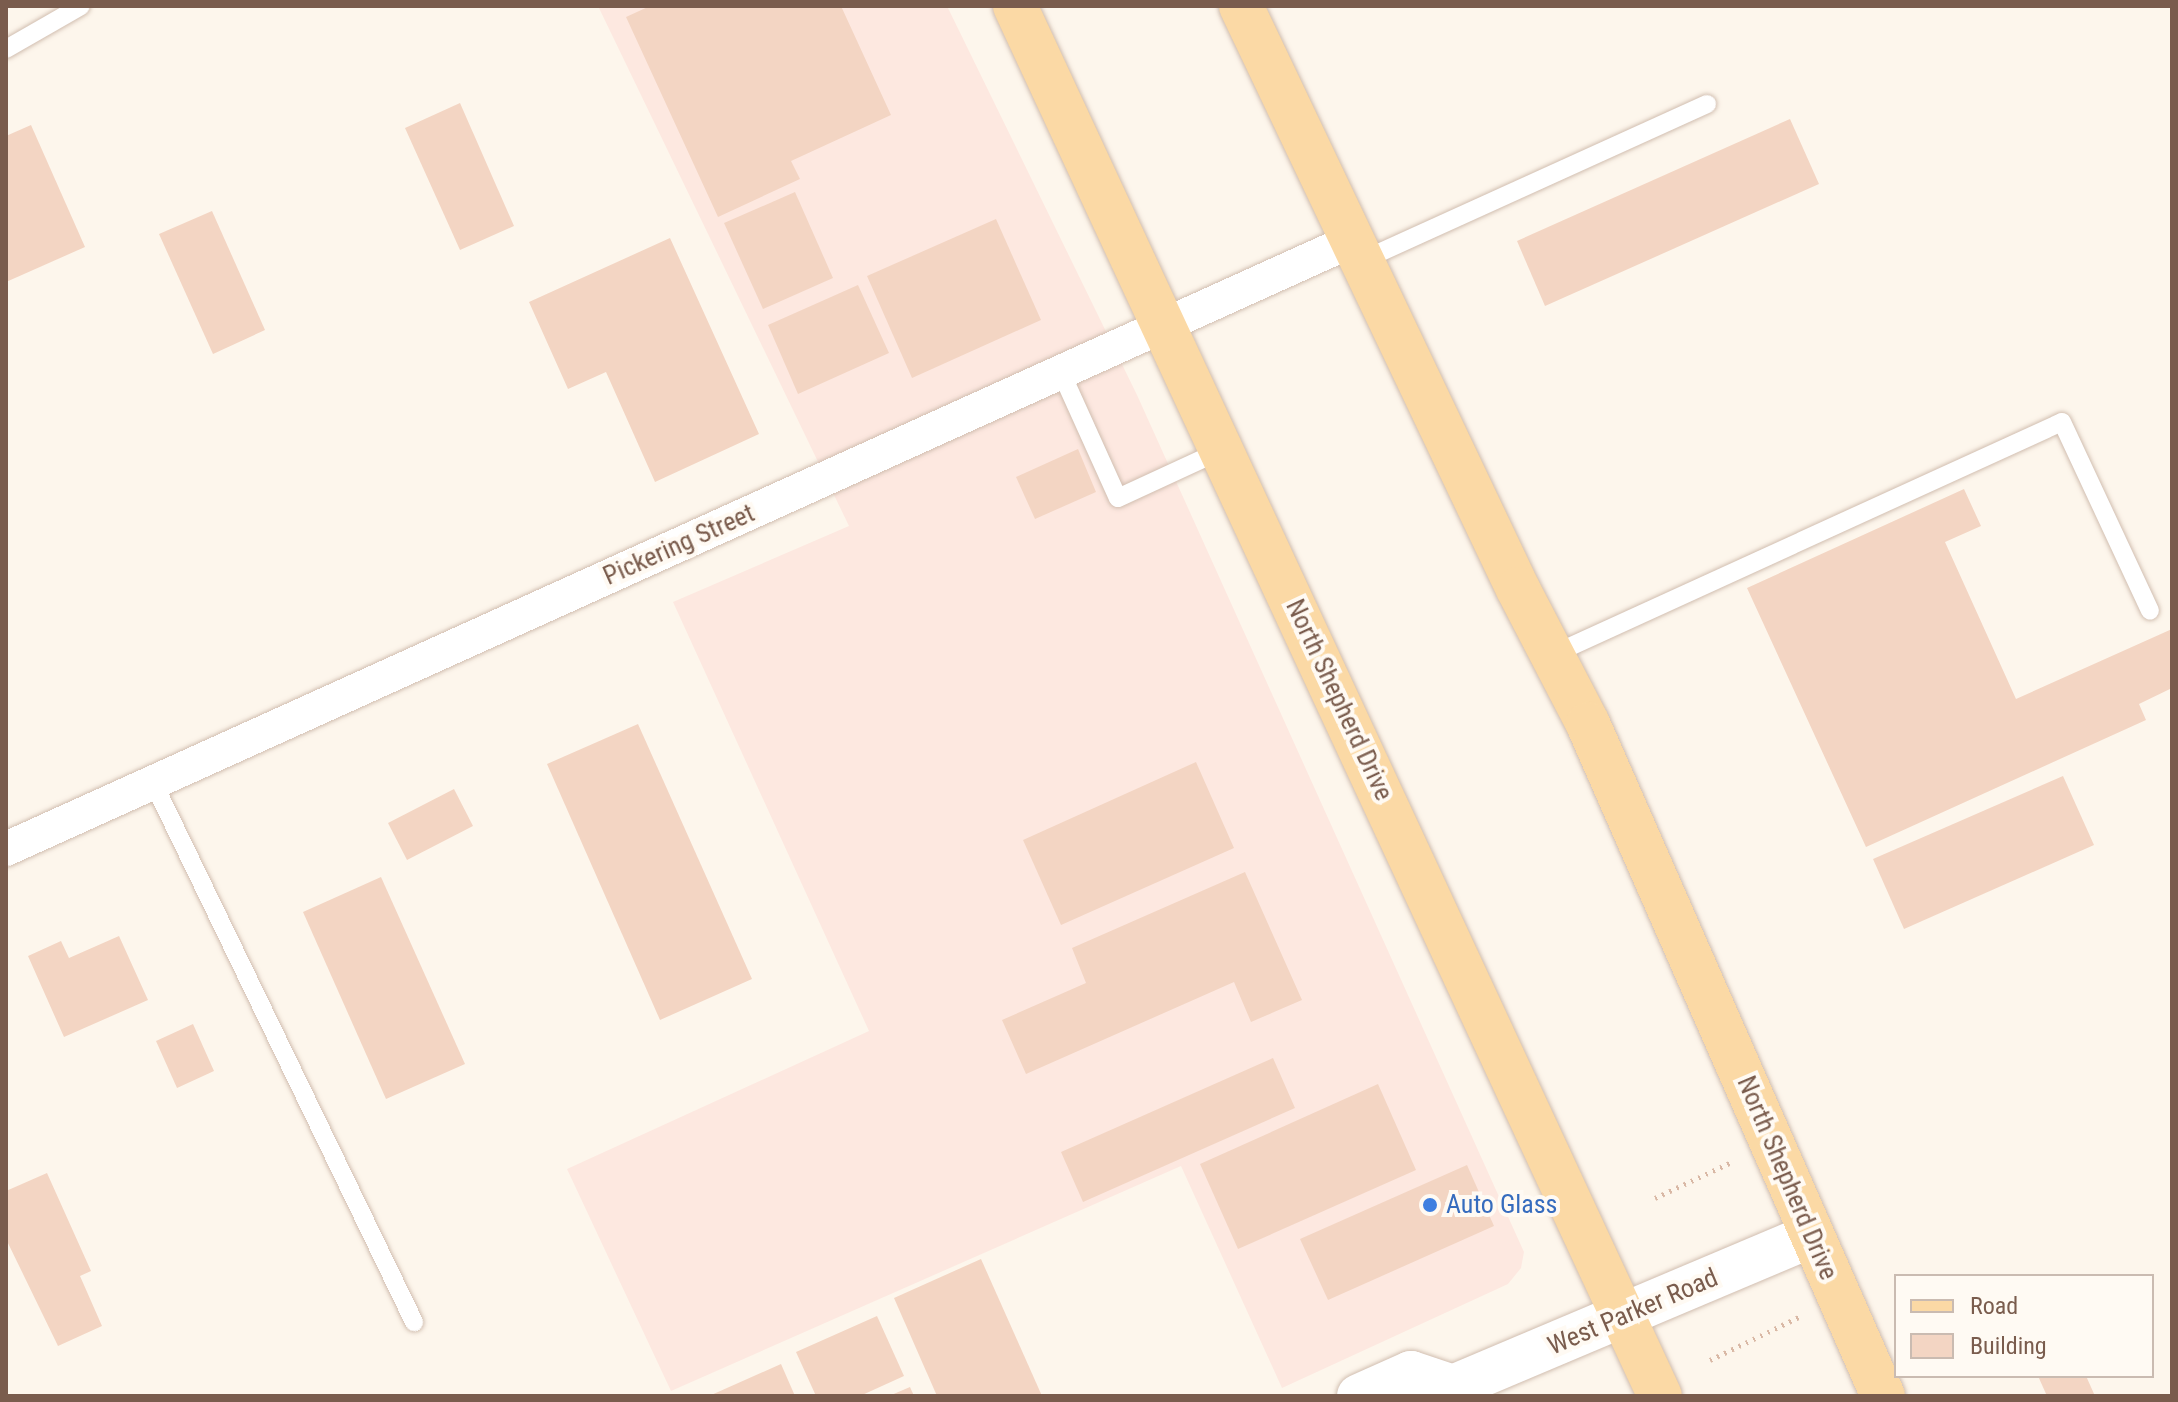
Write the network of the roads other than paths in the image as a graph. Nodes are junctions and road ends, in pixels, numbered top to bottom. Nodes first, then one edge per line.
1 (81, 6) edge
2 (1015, 6) edge
3 (1241, 6) edge
4 (6, 49) edge
5 (1707, 104) dead end
6 (1356, 251) junction
7 (1166, 324) junction
8 (1061, 372) junction
9 (1224, 449) junction
10 (2150, 611) dead end
11 (1554, 654) junction
12 (153, 782) junction
13 (6, 849) edge
14 (1811, 1236) junction
15 (1624, 1315) junction
16 (414, 1322) dead end
17 (1451, 1391) edge
18 (1359, 1396) edge
19 (1660, 1396) edge
20 (1883, 1396) edge

1 - 4 lane
2 - 7 main road, North Shepherd Drive
3 - 6 main road, North Shepherd Drive
5 - 6 lane
6 - 7 street, Pickering Street
6 - 11 main road, North Shepherd Drive
7 - 8 street, Pickering Street
7 - 9 main road, North Shepherd Drive
8 - 9 lane
8 - 12 street, Pickering Street
9 - 15 main road, North Shepherd Drive
10 - 11 lane
11 - 14 main road, North Shepherd Drive
12 - 13 street, Pickering Street
12 - 16 lane
14 - 15 main road, West Parker Road
14 - 20 main road, North Shepherd Drive
15 - 17 main road, West Parker Road
15 - 19 main road, North Shepherd Drive
17 - 18 main road, West Parker Road

